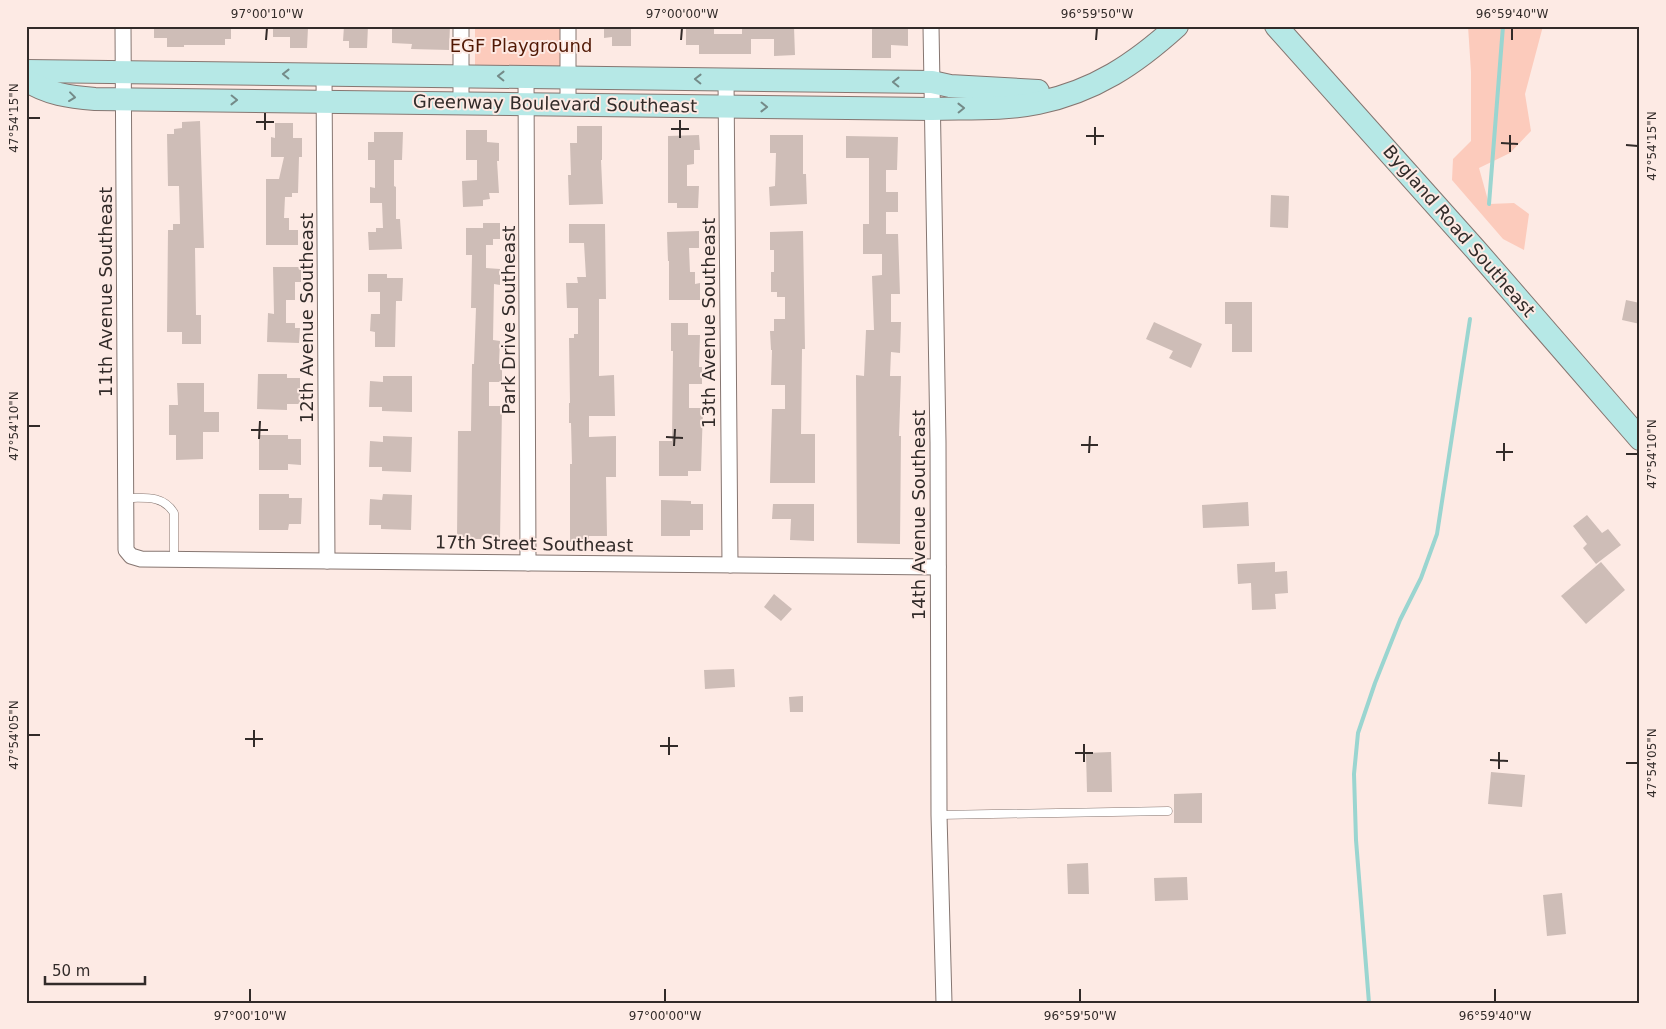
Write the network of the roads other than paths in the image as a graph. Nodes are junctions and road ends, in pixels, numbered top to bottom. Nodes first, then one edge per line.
1 (123, 26) edge
2 (461, 26) edge
3 (568, 26) edge
4 (931, 26) edge
5 (1177, 26) edge
6 (1276, 26) edge
7 (26, 71) edge
8 (122, 72) junction
9 (324, 74) junction
10 (461, 76) junction
11 (526, 77) junction
12 (568, 77) junction
13 (726, 79) junction
14 (26, 80) edge
15 (932, 82) junction
16 (1084, 89) junction
17 (123, 99) junction
18 (324, 102) junction
19 (460, 103) junction
20 (526, 104) junction
21 (568, 104) junction
22 (726, 106) junction
23 (932, 109) junction
24 (1640, 439) edge
25 (126, 498) junction
26 (131, 556) joint
27 (174, 559) junction
28 (327, 561) junction
29 (528, 563) junction
30 (730, 566) junction
31 (938, 567) junction
32 (1168, 811) dead end
33 (939, 815) junction
34 (944, 1003) edge

1 - 8 street, 11th Avenue Southeast
2 - 10 street
3 - 12 street
4 - 15 street, 14th Avenue Southeast
5 - 16 street, Greenway Boulevard Southeast
6 - 24 street, Bygland Road Southeast
7 - 8 street, Greenway Boulevard Southeast
9 -> 8 street, Greenway Boulevard Southeast
8 - 17 street, 11th Avenue Southeast
9 - 10 street, Greenway Boulevard Southeast
9 - 18 street, 12th Avenue Southeast
11 -> 10 street, Greenway Boulevard Southeast
10 - 19 street
11 - 12 street, Greenway Boulevard Southeast
11 - 20 street, Park Drive Southeast
13 -> 12 street, Greenway Boulevard Southeast
12 - 21 street
15 -> 13 street, Greenway Boulevard Southeast
13 - 22 street, 13th Avenue Southeast
14 -> 17 street, Greenway Boulevard Southeast
15 - 16 street, Greenway Boulevard Southeast
15 - 23 street, 14th Avenue Southeast
23 -> 16 street, Greenway Boulevard Southeast
17 -> 18 street, Greenway Boulevard Southeast
17 - 25 street, 11th Avenue Southeast
18 - 19 street, Greenway Boulevard Southeast
18 - 28 street, 12th Avenue Southeast
19 - 20 street, Greenway Boulevard Southeast
20 - 21 street, Greenway Boulevard Southeast
20 - 29 street, Park Drive Southeast
21 - 22 street, Greenway Boulevard Southeast
22 -> 23 street, Greenway Boulevard Southeast
22 - 30 street, 13th Avenue Southeast
23 - 31 street, 14th Avenue Southeast
25 - 26 street, 11th Avenue Southeast
25 - 27 lane
26 - 27 street, 17th Street Southeast
27 - 28 street, 17th Street Southeast
28 - 29 street, 17th Street Southeast
29 - 30 street, 17th Street Southeast
30 - 31 street, 17th Street Southeast
31 - 33 street, 14th Avenue Southeast
32 - 33 lane
33 - 34 street, 14th Avenue Southeast

